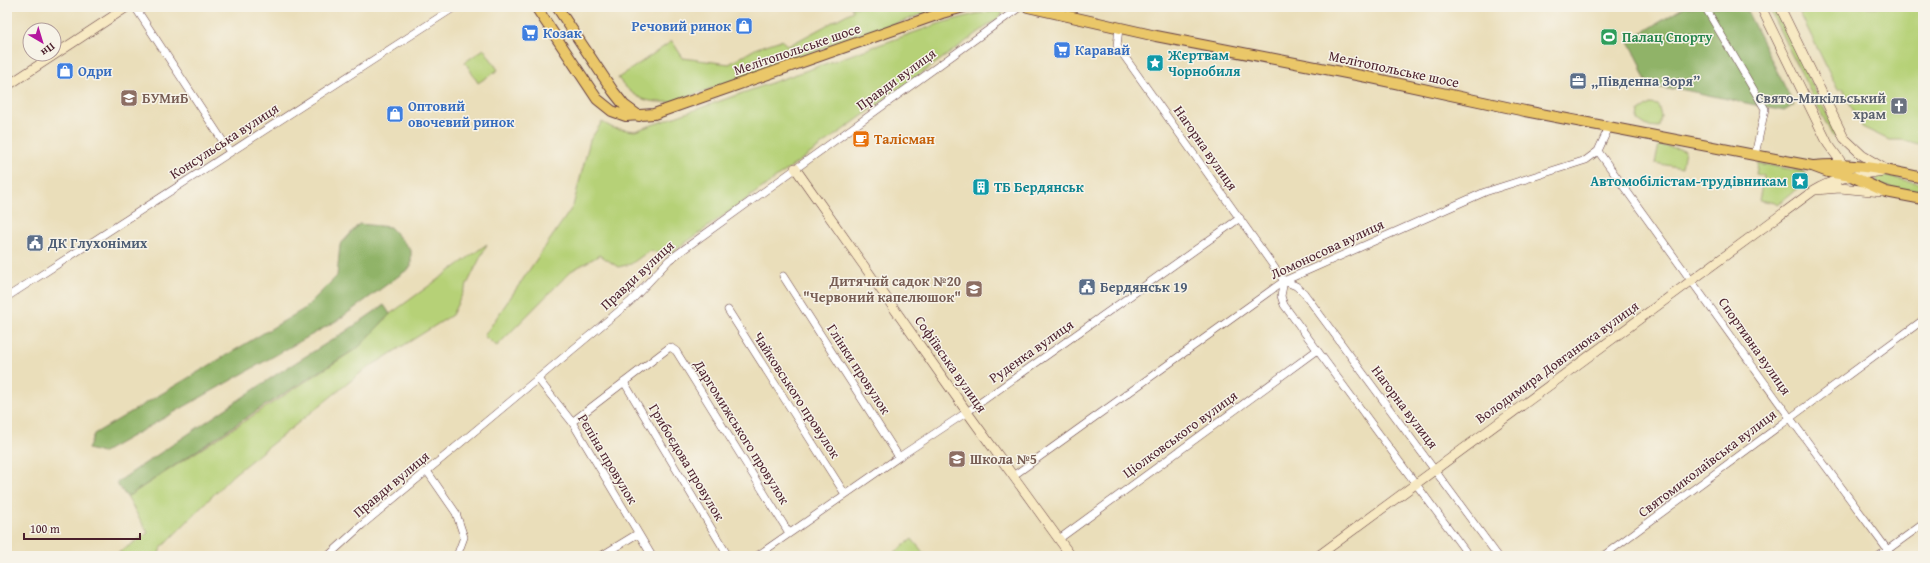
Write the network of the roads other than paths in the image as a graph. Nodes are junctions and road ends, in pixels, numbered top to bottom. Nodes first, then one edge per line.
1 (127, 7) edge
2 (135, 7) edge
3 (455, 7) edge
4 (536, 7) edge
5 (557, 7) edge
6 (964, 7) edge
7 (1020, 7) edge
8 (1028, 7) edge
9 (1705, 7) edge
10 (1761, 7) edge
11 (1780, 7) edge
12 (1119, 28) junction
13 (7, 86) edge
14 (640, 116) junction
15 (1609, 127) junction
16 (1828, 144) junction
17 (1598, 151) junction
18 (230, 152) junction
19 (1755, 155) junction
20 (1844, 166) junction
21 (795, 168) junction
22 (1829, 168) junction
23 (1889, 170) junction
24 (1851, 176) junction
25 (1923, 178) edge
26 (1814, 190) junction
27 (1886, 192) junction
28 (1923, 199) edge
29 (1240, 218) junction
30 (783, 276) dead end
31 (1692, 280) junction
32 (1284, 281) junction
33 (7, 297) edge
34 (728, 310) dead end
35 (1923, 320) edge
36 (1317, 350) junction
37 (538, 378) junction
38 (624, 382) junction
39 (967, 412) junction
40 (1790, 418) junction
41 (572, 422) junction
42 (899, 456) junction
43 (1435, 470) junction
44 (427, 471) junction
45 (1013, 476) junction
46 (1416, 484) junction
47 (845, 494) junction
48 (1923, 524) edge
49 (790, 533) junction
50 (637, 534) junction
51 (1059, 539) junction
52 (1889, 553) edge
53 (328, 556) edge
54 (456, 556) edge
55 (601, 556) edge
56 (652, 556) edge
57 (728, 556) edge
58 (757, 556) edge
59 (1071, 556) edge
60 (1318, 556) edge
61 (1469, 556) edge
62 (1498, 556) edge
63 (1603, 556) edge
64 (1879, 556) edge

1 - 13 main road
2 - 18 street
3 - 18 street, Консульська вулиця
4 - 14 main road, Мелітопольське шосе
5 - 14 main road
6 - 14 main road, Мелітопольське шосе
7 - 21 street, Правди вулиця
8 - 12 main road, Мелітопольське шосе
9 - 19 street
10 - 16 main road
11 - 23 main road
12 - 15 main road, Мелітопольське шосе
12 - 29 street, Нагорна вулиця
15 - 17 street
15 - 19 main road, Мелітопольське шосе
16 - 20 main road
16 - 22 main road
17 - 31 street, Спортивна вулиця
17 - 32 street, Ломоносова вулиця
18 - 33 street, Консульська вулиця
19 - 22 main road, Мелітопольське шосе
20 - 22 main road
20 - 23 main road
20 - 24 main road
21 - 37 street, Правди вулиця
21 - 39 main road, Софіївська вулиця
22 - 24 main road, Мелітопольське шосе
22 - 26 main road
23 - 24 main road
23 - 25 main road
24 - 26 main road
24 - 27 main road, Мелітопольське шосе
26 - 27 main road
26 - 31 main road, Володимира Довганюка вулиця
27 - 28 main road, Мелітопольське шосе
29 - 32 street, Нагорна вулиця
29 - 39 street, Руденка вулиця
30 - 42 street, Глінки провулок
31 - 40 street, Спортивна вулиця
31 - 43 main road, Володимира Довганюка вулиця
32 - 36 street
32 - 43 street, Нагорна вулиця
32 - 45 street, Ломоносова вулиця
34 - 47 street, Чайковського провулок
35 - 40 street, Святомиколаївська вулиця
36 - 46 street
36 - 51 street, Ціолковського вулиця
37 - 41 street, Рєпіна провулок
37 - 44 street, Правди вулиця
38 - 41 street
38 - 49 street, Даргомижського провулок
38 - 57 street, Грибоєдова провулок
39 - 42 street, Руденка вулиця
39 - 45 main road, Софіївська вулиця
40 - 52 street, Спортивна вулиця
40 - 63 street, Святомиколаївська вулиця
41 - 50 street, Рєпіна провулок
42 - 47 street, Руденка вулиця
43 - 46 main road, Володимира Довганюка вулиця
43 - 62 street, Нагорна вулиця
44 - 53 street, Правди вулиця
44 - 54 street
45 - 51 main road, Софіївська вулиця
46 - 60 main road, Володимира Довганюка вулиця
46 - 61 street
47 - 49 street, Руденка вулиця
48 - 52 street
49 - 58 street, Руденка вулиця
50 - 55 street
50 - 56 street, Рєпіна провулок
51 - 59 main road, Софіївська вулиця
52 - 64 street

